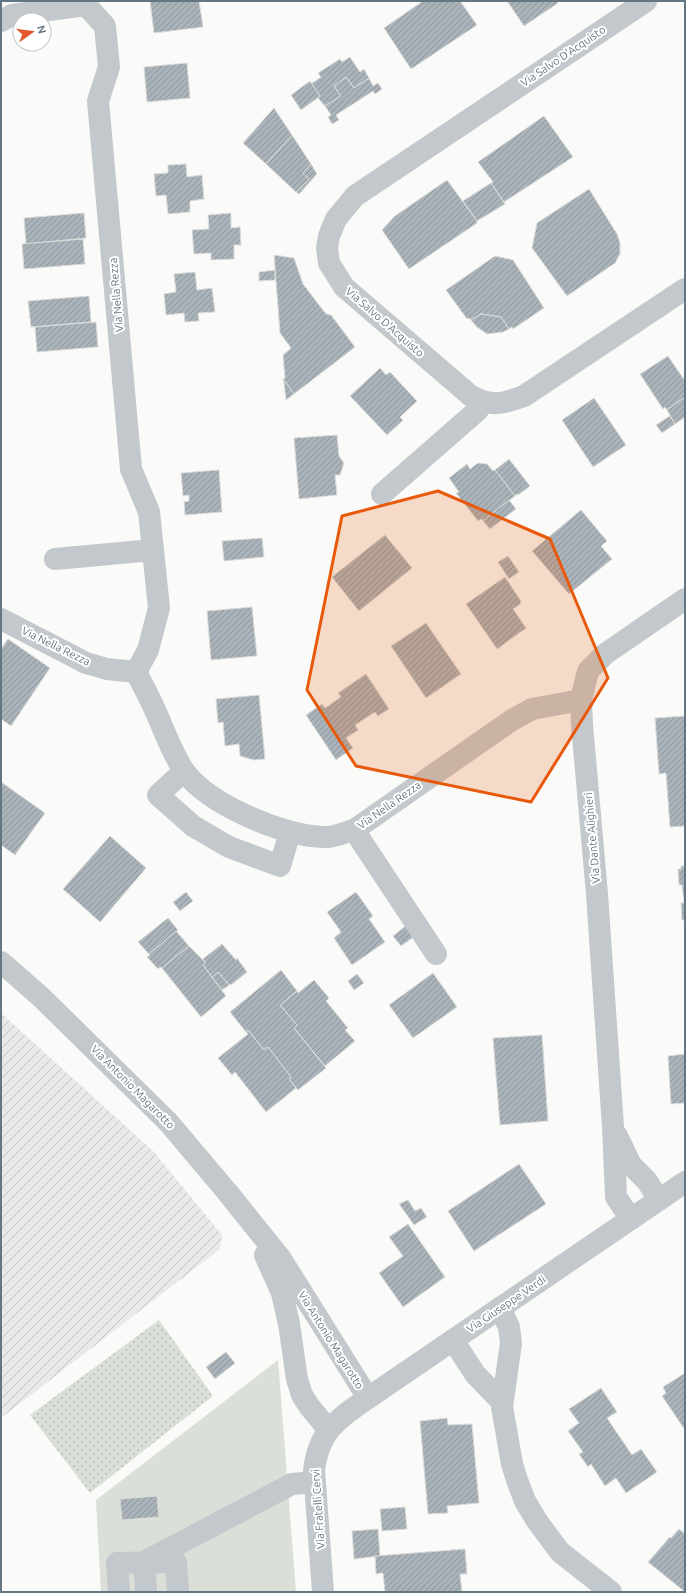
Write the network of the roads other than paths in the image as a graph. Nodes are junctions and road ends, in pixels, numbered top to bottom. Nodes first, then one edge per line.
1 (646, 1) edge
2 (1, 21) edge
3 (685, 289) edge
4 (481, 401) junction
5 (382, 494) dead end
6 (153, 550) junction
7 (55, 559) dead end
8 (685, 599) edge
9 (1, 619) edge
10 (136, 672) junction
11 (581, 700) junction
12 (184, 771) junction
13 (354, 830) junction
14 (290, 832) junction
15 (436, 954) dead end
16 (1, 962) edge
17 (613, 1127) junction
18 (685, 1182) edge
19 (659, 1200) junction
20 (630, 1219) junction
21 (252, 1225) junction
22 (500, 1308) junction
23 (453, 1340) junction
24 (368, 1398) junction
25 (502, 1402) junction
26 (328, 1429) junction
27 (314, 1482) junction
28 (118, 1592) edge
29 (146, 1592) edge
30 (178, 1592) edge
31 (323, 1592) edge
32 (611, 1592) edge

1 - 4 street, Via Salvo D'Acquisto
2 - 6 street, Via Nella Rezza
3 - 4 street, Via Salvo D'Acquisto
4 - 5 street
6 - 7 street
6 - 10 street, Via Nella Rezza
8 - 11 street, Via Dante Alighieri
9 - 10 street, Via Nella Rezza
10 - 12 street, Via Nella Rezza
11 - 13 street, Via Nella Rezza
11 - 17 street, Via Dante Alighieri
12 - 14 street, Via Nella Rezza
12 - 14 street
13 - 14 street, Via Nella Rezza
13 - 15 street
16 - 21 street, Via Antonio Magarotto
17 - 19 street, Via Dante Alighieri
17 - 20 street, Via Dante Alighieri
18 - 19 street, Via Giuseppe Verdi
19 - 20 street, Via Giuseppe Verdi
20 - 22 street, Via Giuseppe Verdi
21 - 24 street, Via Antonio Magarotto
21 - 26 street, Via Antonio Magarotto
22 - 23 street, Via Giuseppe Verdi
22 - 25 street
23 - 24 street, Via Giuseppe Verdi
23 - 25 street
24 - 26 street, Via Giuseppe Verdi
25 - 32 street
26 - 27 street, Via Fratelli Cervi
27 - 29 street
27 - 31 street, Via Fratelli Cervi
28 - 30 street

